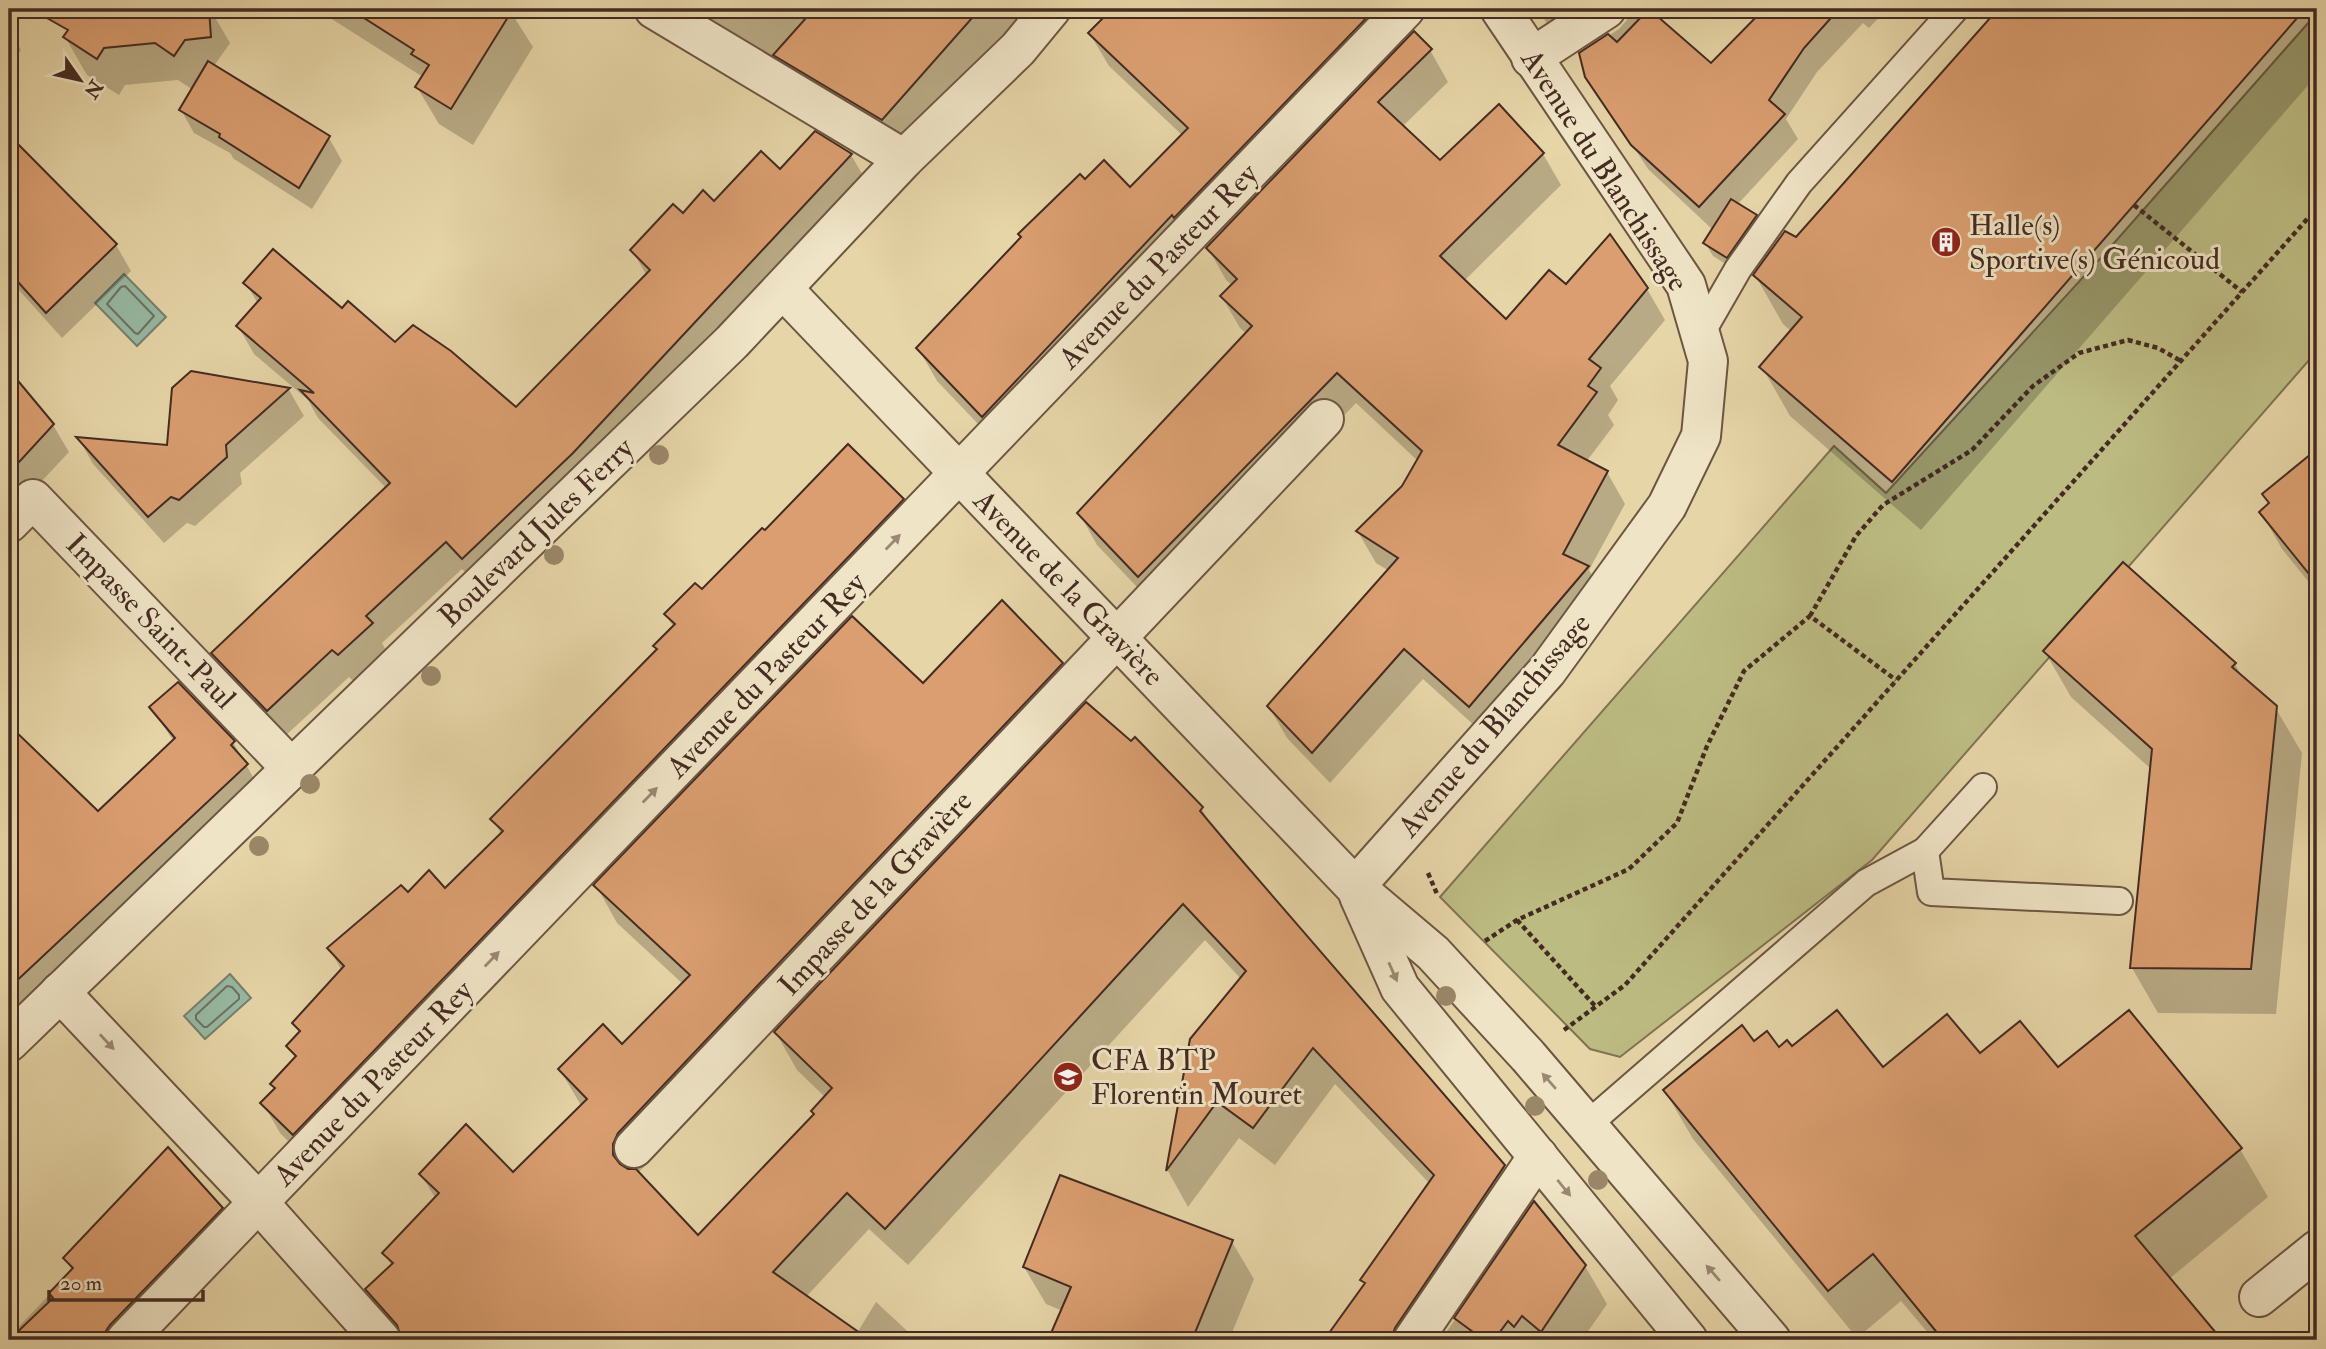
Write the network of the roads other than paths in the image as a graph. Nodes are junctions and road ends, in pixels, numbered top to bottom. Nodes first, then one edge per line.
1 (654, 9) edge
2 (1051, 9) edge
3 (1405, 9) edge
4 (1500, 9) edge
5 (1606, 9) edge
6 (1955, 9) edge
7 (1531, 58) junction
8 (904, 159) junction
9 (783, 289) junction
10 (1700, 335) junction
11 (1324, 419) dead end
12 (959, 474) junction
13 (9, 523) edge
14 (1116, 639) junction
15 (292, 769) junction
16 (1983, 788) dead end
17 (1925, 851) junction
18 (1355, 887) junction
19 (2119, 901) dead end
20 (60, 992) junction
21 (9, 1042) edge
22 (1587, 1125) junction
23 (634, 1148) dead end
24 (1538, 1156) junction
25 (258, 1202) junction
26 (2317, 1250) edge
27 (2259, 1297) dead end
28 (126, 1340) edge
29 (381, 1340) edge
30 (1413, 1340) edge
31 (1688, 1340) edge
32 (1770, 1340) edge

1 - 8 street
2 - 8 street, Boulevard Jules Ferry
3 - 12 street, Avenue du Pasteur Rey
4 - 7 street, Avenue du Blanchissage
5 - 7 street
6 - 10 lane
7 - 10 street, Avenue du Blanchissage
8 - 9 street, Boulevard Jules Ferry
9 - 12 street, Avenue de la Gravière
9 - 15 street, Boulevard Jules Ferry
10 - 18 street, Avenue du Blanchissage
11 - 14 street, Impasse de la Gravière
12 - 14 street, Avenue de la Gravière
25 -> 12 street, Avenue du Pasteur Rey
13 - 15 street, Impasse Saint-Paul
14 - 18 street, Avenue de la Gravière
14 - 23 street, Impasse de la Gravière
15 - 20 street, Boulevard Jules Ferry
16 - 17 lane
17 - 19 lane
17 - 22 lane
22 -> 18 street
18 -> 24 street
20 - 21 street, Boulevard Jules Ferry
20 -> 25 street
32 -> 22 street
24 - 30 street
24 -> 31 street
25 - 28 street, Avenue du Pasteur Rey
25 - 29 street
26 - 27 street

